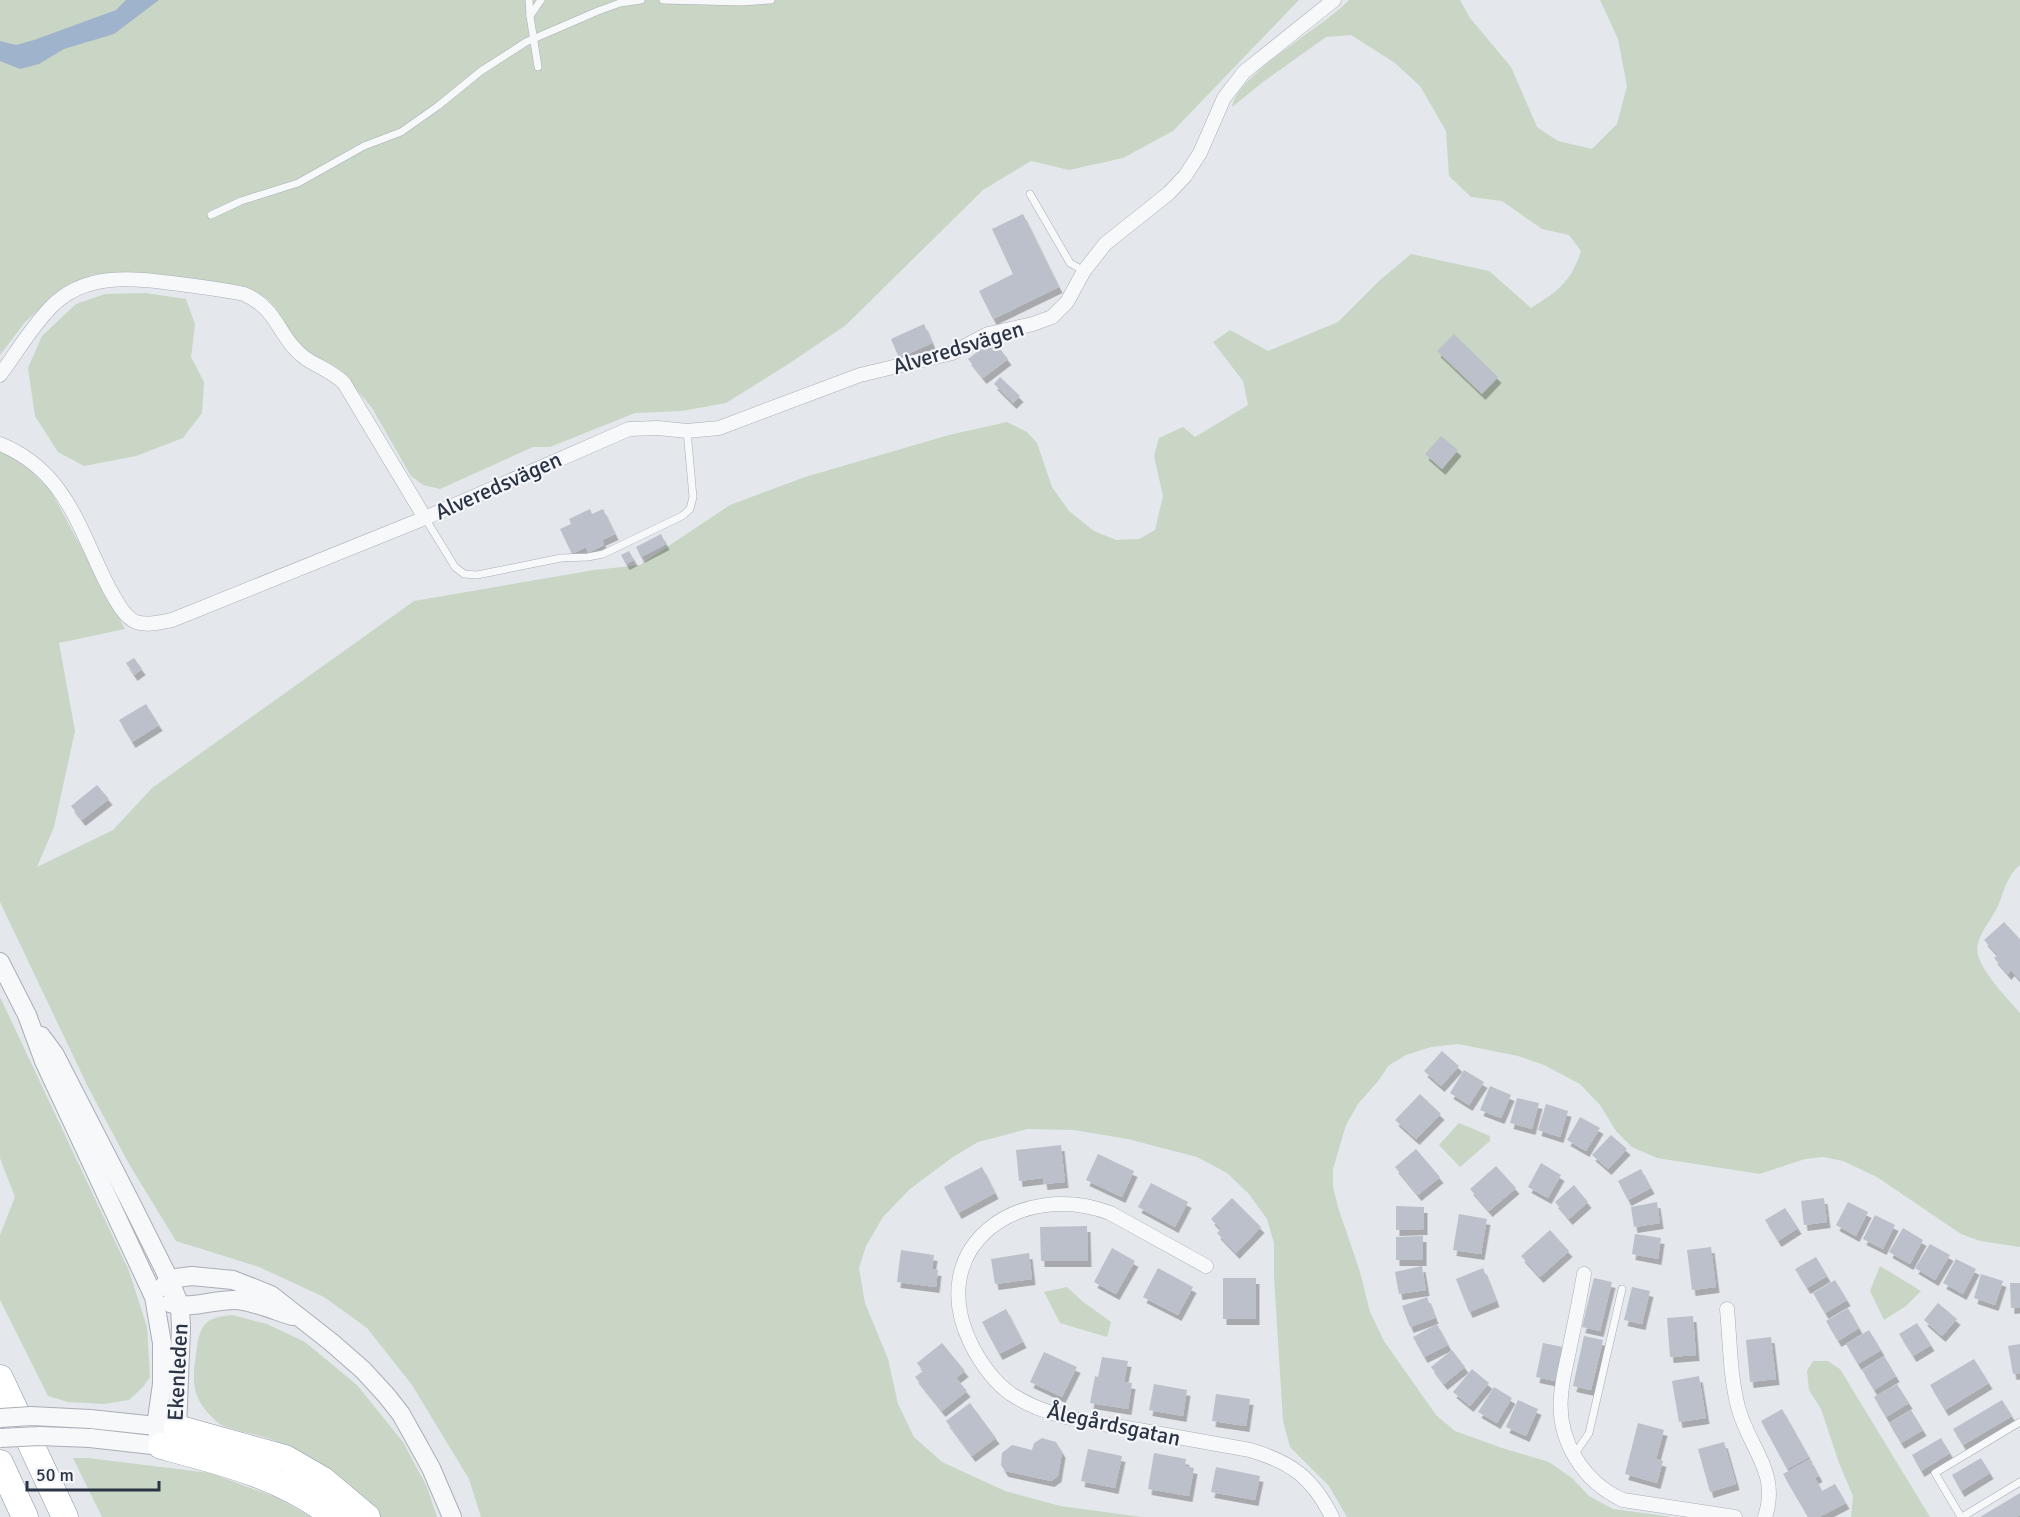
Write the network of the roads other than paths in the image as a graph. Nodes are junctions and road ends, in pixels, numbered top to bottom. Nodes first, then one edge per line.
1 (529, 0) edge
2 (541, 0) edge
3 (641, 0) edge
4 (663, 0) edge
5 (771, 0) edge
6 (1334, 0) edge
7 (530, 16) junction
8 (533, 39) junction
9 (538, 67) dead end
10 (1030, 194) dead end
11 (211, 214) dead end
12 (1084, 272) junction
13 (0, 375) edge
14 (687, 431) junction
15 (0, 444) edge
16 (425, 518) junction
17 (0, 962) edge
18 (27, 1015) junction
19 (1206, 1266) dead end
20 (1584, 1274) dead end
21 (169, 1279) junction
22 (1623, 1289) dead end
23 (154, 1297) junction
24 (180, 1306) junction
25 (1727, 1309) dead end
26 (297, 1317) junction
27 (0, 1378) edge
28 (0, 1418) edge
29 (2020, 1422) edge
30 (90, 1429) junction
31 (164, 1434) junction
32 (0, 1438) edge
33 (1574, 1456) junction
34 (0, 1463) edge
35 (2020, 1482) edge
36 (25, 1517) edge
37 (68, 1517) edge
38 (334, 1517) edge
39 (367, 1517) edge
40 (452, 1517) edge
41 (1332, 1517) edge
42 (1735, 1517) edge
43 (1766, 1517) edge
44 (1961, 1517) edge

1 - 7 lane
2 - 7 lane
3 - 8 lane
4 - 5 lane
6 - 12 street, Alveredsvägen
7 - 8 lane
8 - 9 lane
8 - 11 lane
10 - 12 lane
12 - 14 street, Alveredsvägen
13 - 16 street, Alveredsvägen
14 - 16 street, Alveredsvägen
14 - 16 lane
15 - 16 street, Alveredsvägen
17 - 18 street, Ekenleden
18 - 21 street, Ekenleden
18 - 23 street, Ekenleden
19 - 41 street, Ålegårdsgatan
20 - 33 street
21 - 23 street
21 - 24 street, Ekenleden
21 - 26 street
22 - 33 lane
23 - 24 street
23 - 31 street, Ekenleden
24 - 26 street
24 - 31 street, Ekenleden
25 - 43 street
26 - 40 street
27 - 37 highway
28 - 30 street, bridge
29 - 44 lane
30 - 31 street
30 - 32 street, bridge
31 - 38 highway
31 - 39 highway
33 - 42 street
34 - 36 highway
35 - 44 lane

